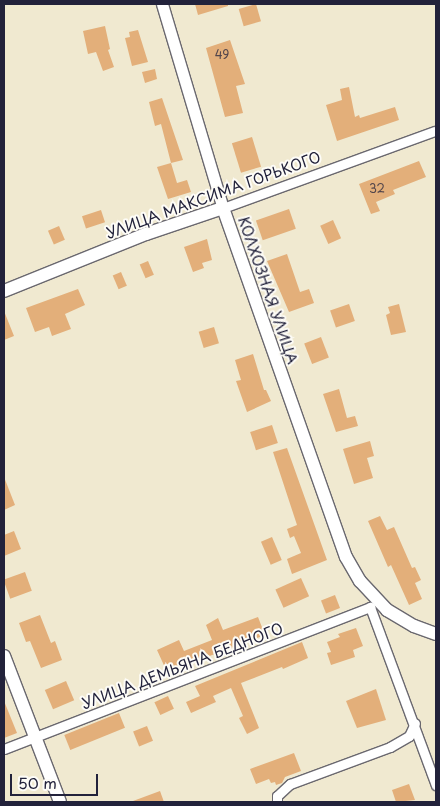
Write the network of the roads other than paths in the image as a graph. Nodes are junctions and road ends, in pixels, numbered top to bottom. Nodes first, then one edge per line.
1 (162, 4) edge
2 (434, 131) dead end
3 (223, 208) junction
4 (4, 291) edge
5 (372, 603) junction
6 (436, 634) edge
7 (4, 656) edge
8 (415, 723) junction
9 (35, 737) junction
10 (4, 749) edge
11 (436, 786) edge
12 (60, 802) edge
13 (277, 802) edge

1 - 3 street, КОЛХОЗНАЯ УЛИЦА
2 - 3 street, УЛИЦА МАКСИМА ГОРЬКОГО
3 - 4 main road, УЛИЦА МАКСИМА ГОРЬКОГО
3 - 5 main road, КОЛХОЗНАЯ УЛИЦА
5 - 6 main road, КОЛХОЗНАЯ УЛИЦА
5 - 8 street
5 - 9 street, УЛИЦА ДЕМЬЯНА БЕДНОГО
7 - 9 main road
8 - 11 street
8 - 13 street
9 - 10 street, УЛИЦА ДЕМЬЯНА БЕДНОГО
9 - 12 main road

